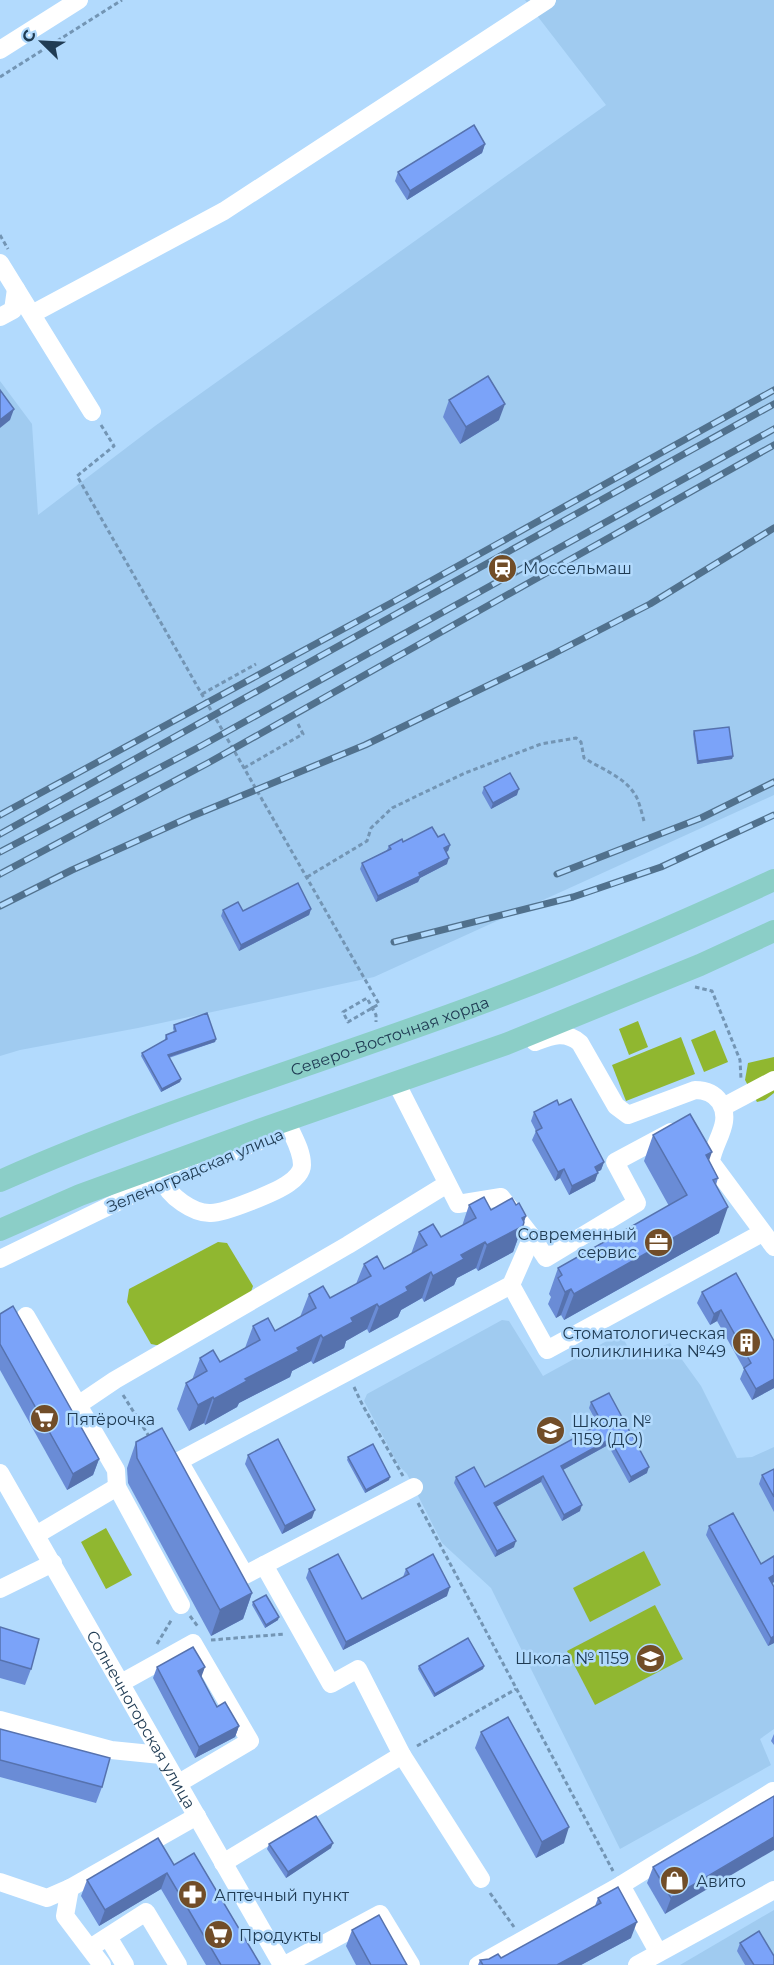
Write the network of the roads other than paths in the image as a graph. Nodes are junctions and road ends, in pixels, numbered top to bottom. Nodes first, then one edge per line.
1 (79, 0) edge
2 (547, 0) edge
3 (0, 50) edge
4 (0, 263) edge
5 (16, 289) junction
6 (32, 314) junction
7 (0, 317) edge
8 (95, 417) road end
9 (774, 880) edge
10 (774, 931) edge
11 (774, 1080) edge
12 (398, 1091) junction
13 (723, 1107) junction
14 (290, 1130) junction
15 (712, 1150) junction
16 (163, 1180) junction
17 (0, 1181) edge
18 (447, 1184) junction
19 (0, 1230) edge
20 (532, 1237) junction
21 (768, 1240) edge
22 (0, 1259) edge
23 (511, 1285) junction
24 (26, 1316) dead end
25 (78, 1405) junction
26 (0, 1473) edge
27 (117, 1487) junction
28 (412, 1488) road end
29 (36, 1535) junction
30 (53, 1563) junction
31 (264, 1565) junction
32 (0, 1588) edge
33 (181, 1605) road end
34 (121, 1683) junction
35 (0, 1720) edge
36 (162, 1755) junction
37 (402, 1755) junction
38 (179, 1784) junction
39 (773, 1791) edge
40 (197, 1816) junction
41 (223, 1863) junction
42 (481, 1879) road end
43 (0, 1882) edge
44 (621, 1886) junction
45 (70, 1888) junction
46 (774, 1890) edge
47 (108, 1936) junction
48 (90, 1948) junction
49 (658, 1952) junction
50 (102, 1965) edge
51 (125, 1965) edge
52 (178, 1965) edge
53 (284, 1965) edge
54 (411, 1965) edge
55 (478, 1965) edge
56 (638, 1965) edge

1 - 3 street
2 - 6 street
4 - 5 street
5 - 6 street
5 - 7 street
6 - 8 street
9 - 17 main road, Северо-Восточная хорда
10 - 19 main road
11 - 13 street
12 - 13 street, Зеленоградская улица
12 - 14 street, Зеленоградская улица
12 - 18 street
13 - 15 street
14 - 16 street, Зеленоградская улица
14 - 16 street
15 - 20 street
15 - 21 street
16 - 22 street, Зеленоградская улица
18 - 20 street
18 - 25 street
20 - 23 street
21 - 23 street
23 - 31 street
24 - 25 street
25 - 27 street
26 - 29 street, Солнечногорская улица
27 - 29 street
27 - 33 street
28 - 31 street
29 - 30 street, Солнечногорская улица
30 - 32 street
30 - 34 street, Солнечногорская улица
31 - 37 street
34 - 36 street, Солнечногорская улица
34 - 38 street
35 - 36 street
36 - 38 street, Солнечногорская улица
37 - 41 street
37 - 42 street
38 - 40 street, Солнечногорская улица
39 - 44 street
40 - 41 street, Солнечногорская улица
40 - 45 street
41 - 53 street, Солнечногорская улица
43 - 45 street
44 - 49 street
44 - 55 street
45 - 48 street
46 - 49 street
47 - 48 street
47 - 51 street
47 - 52 street
48 - 50 street
49 - 56 street
53 - 54 street

